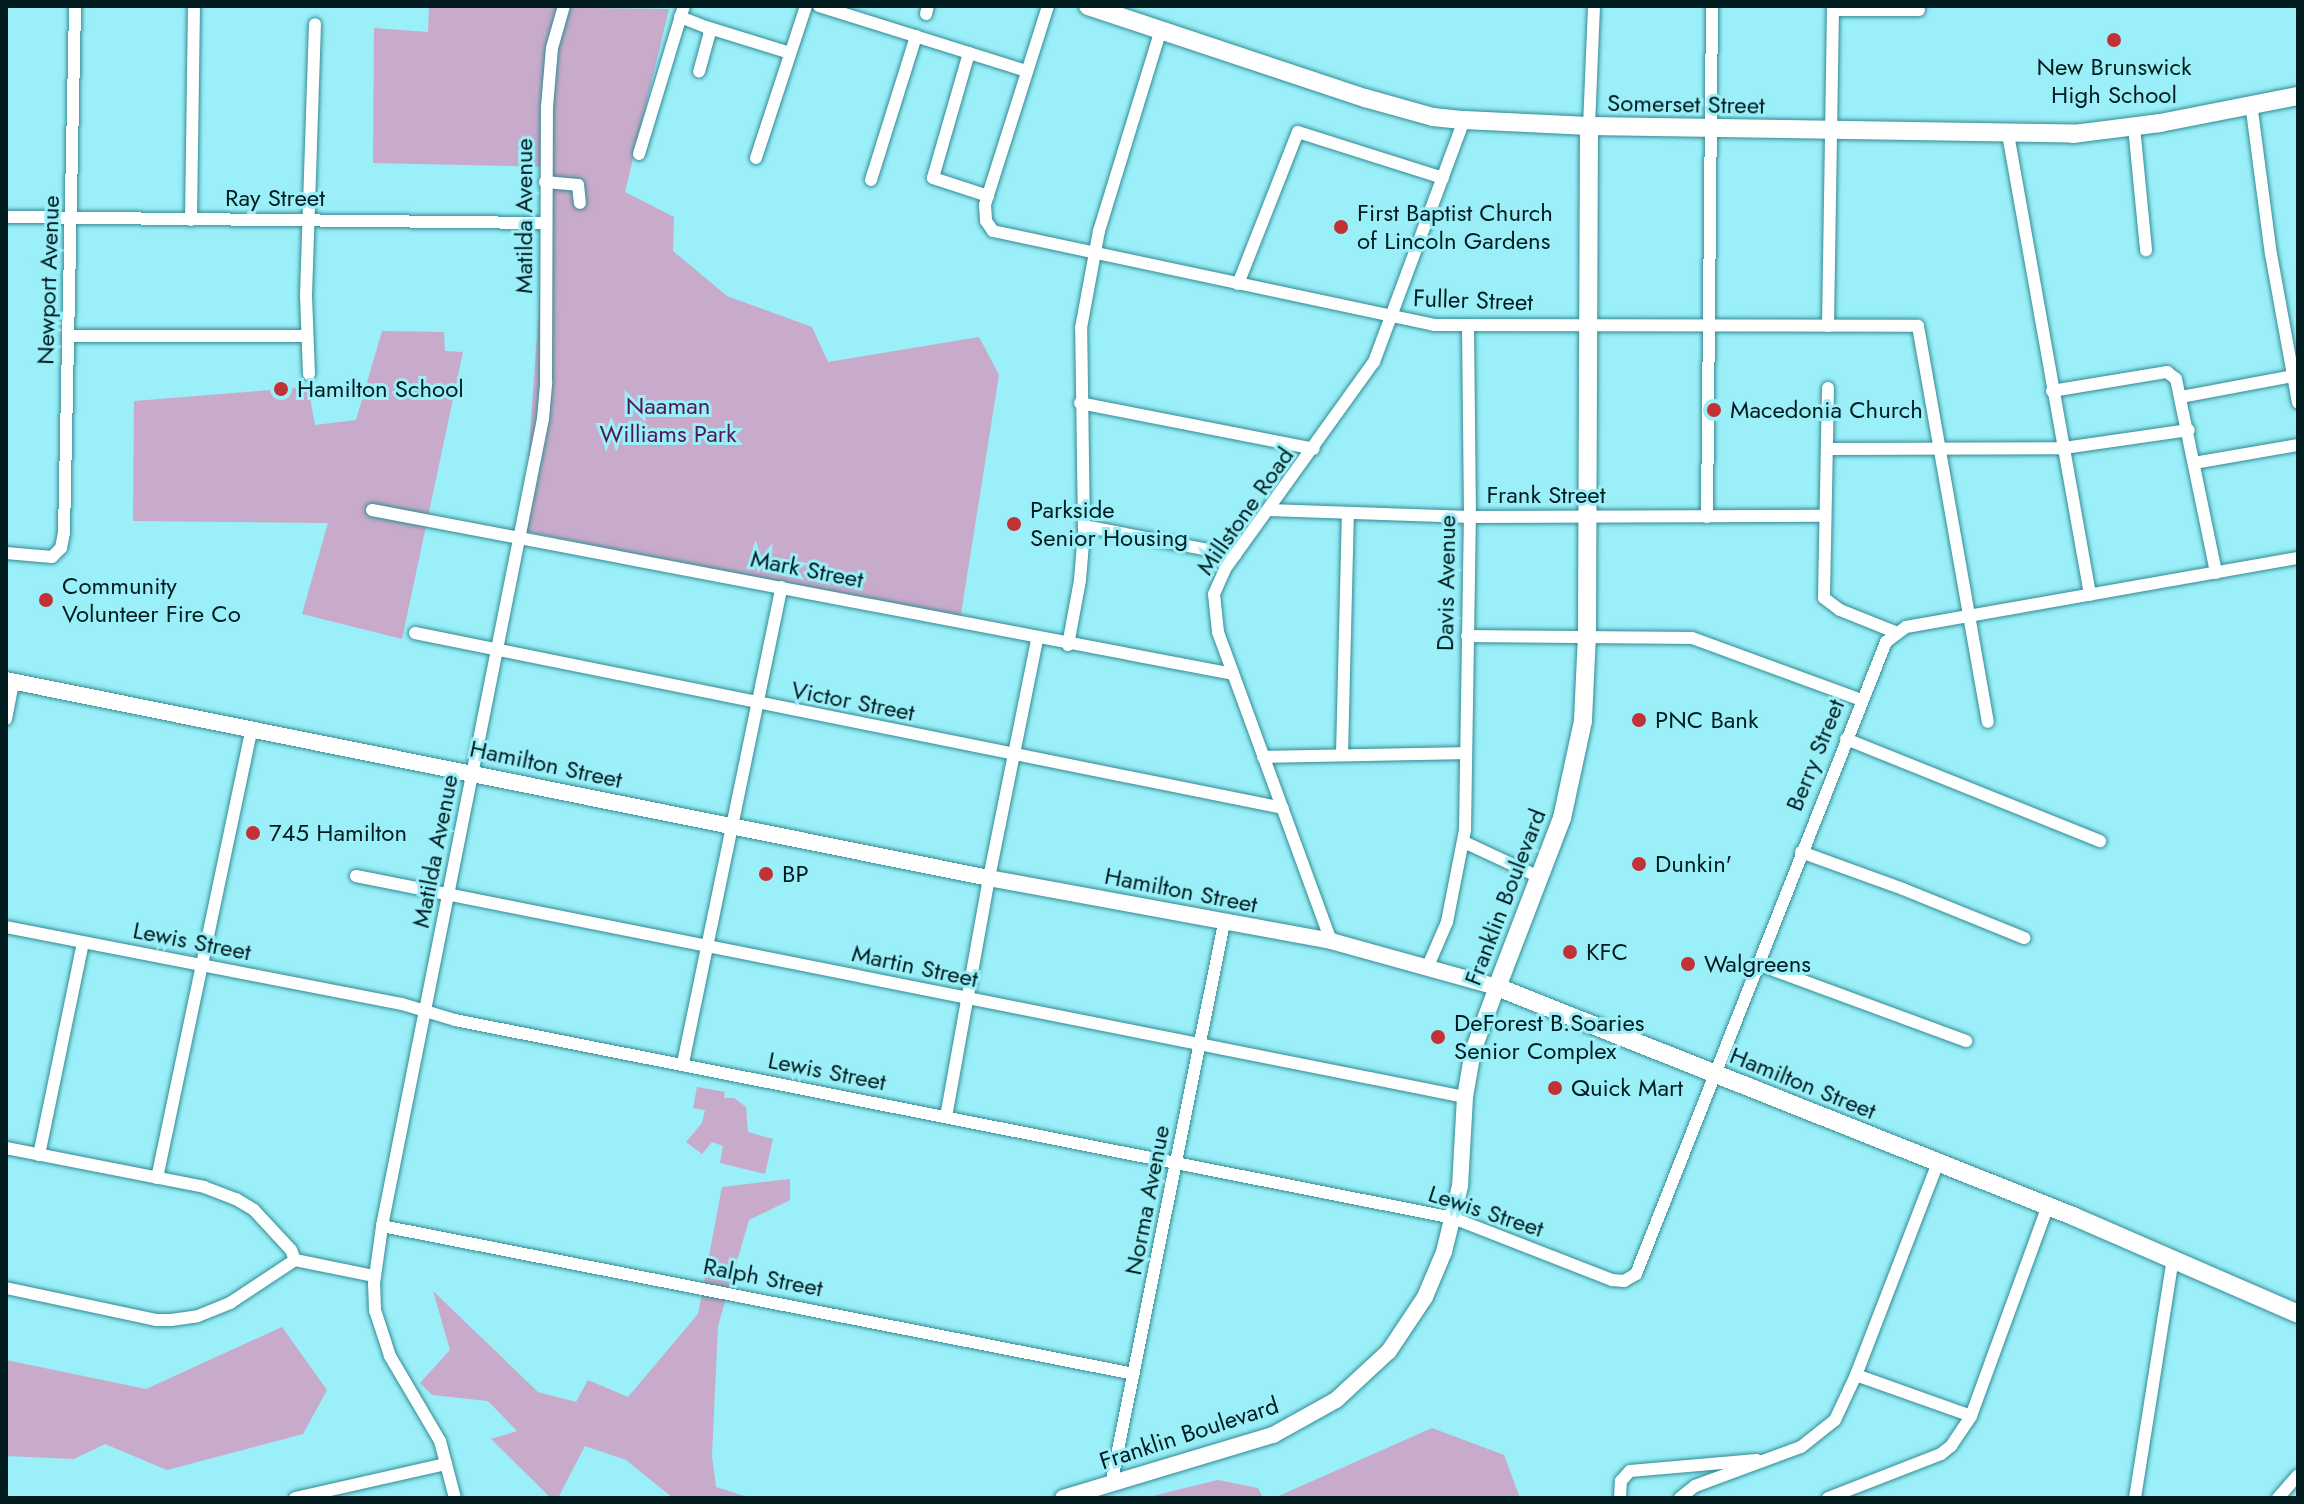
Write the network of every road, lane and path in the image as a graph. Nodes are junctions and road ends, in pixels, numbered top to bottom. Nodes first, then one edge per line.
1 (75, 6) edge
2 (194, 6) edge
3 (564, 6) edge
4 (806, 6) edge
5 (819, 6) edge
6 (1048, 6) edge
7 (1088, 6) edge
8 (1594, 6) edge
9 (1712, 6) edge
10 (1833, 8) edge
11 (1919, 10) dead end
12 (682, 11) edge
13 (315, 24) dead end
14 (706, 27) junction
15 (1161, 30) junction
16 (916, 36) junction
17 (790, 53) junction
18 (969, 53) junction
19 (1026, 71) junction
20 (699, 72) dead end
21 (2298, 96) edge
22 (2251, 103) junction
23 (1464, 120) junction
24 (1589, 126) junction
25 (2134, 127) junction
26 (1708, 129) junction
27 (1829, 132) junction
28 (2008, 134) junction
29 (639, 154) dead end
30 (756, 158) dead end
31 (1443, 178) junction
32 (871, 180) dead end
33 (545, 182) junction
34 (988, 196) junction
35 (580, 203) dead end
36 (6, 217) edge
37 (73, 218) junction
38 (191, 220) junction
39 (307, 221) junction
40 (544, 223) junction
41 (2146, 250) dead end
42 (1094, 253) junction
43 (1238, 284) junction
44 (1392, 318) junction
45 (1468, 325) junction
46 (1588, 326) junction
47 (1828, 326) junction
48 (1708, 327) junction
49 (68, 336) junction
50 (307, 336) junction
51 (309, 374) dead end
52 (2293, 376) junction
53 (1828, 388) dead end
54 (2052, 391) junction
55 (2181, 397) junction
56 (1080, 403) junction
57 (2298, 403) edge
58 (2189, 430) junction
59 (2298, 445) edge
60 (1941, 446) junction
61 (2064, 448) junction
62 (1314, 449) junction
63 (1828, 449) junction
64 (2194, 463) junction
65 (372, 510) dead end
66 (1268, 510) junction
67 (1348, 515) junction
68 (1824, 516) junction
69 (1470, 517) junction
70 (1587, 517) junction
71 (1707, 517) junction
72 (1084, 526) junction
73 (521, 536) junction
74 (6, 553) edge
75 (1235, 555) junction
76 (2298, 558) edge
77 (2216, 573) junction
78 (782, 587) junction
79 (2090, 595) junction
80 (1972, 615) junction
81 (1895, 632) junction
82 (415, 633) dead end
83 (1587, 635) junction
84 (1467, 636) junction
85 (1037, 639) junction
86 (1068, 645) junction
87 (498, 651) junction
88 (1233, 674) junction
89 (10, 681) edge
90 (1861, 700) junction
91 (755, 704) junction
92 (6, 719) edge
93 (1988, 722) dead end
94 (252, 728) junction
95 (1846, 739) junction
96 (1466, 753) junction
97 (1342, 755) junction
98 (1014, 756) junction
99 (1263, 757) junction
100 (473, 774) junction
101 (1283, 808) junction
102 (732, 826) junction
103 (2100, 841) dead end
104 (1464, 842) junction
105 (1801, 852) junction
106 (356, 876) dead end
107 (1539, 877) junction
108 (989, 878) junction
109 (448, 894) junction
110 (1224, 923) junction
111 (6, 927) edge
112 (2024, 938) dead end
113 (1331, 941) junction
114 (83, 943) junction
115 (708, 946) junction
116 (1757, 964) junction
117 (201, 966) junction
118 (1428, 966) junction
119 (1497, 987) junction
120 (965, 999) junction
121 (426, 1012) junction
122 (1966, 1041) dead end
123 (1200, 1044) junction
124 (683, 1063) junction
125 (1716, 1074) junction
126 (1465, 1097) junction
127 (946, 1117) junction
128 (6, 1148) edge
129 (39, 1155) junction
130 (1178, 1162) junction
131 (1938, 1162) junction
132 (157, 1178) junction
133 (2048, 1206) junction
134 (1453, 1218) junction
135 (382, 1226) junction
136 (2173, 1257) junction
137 (295, 1260) junction
138 (374, 1276) junction
139 (1632, 1279) joint
140 (6, 1288) edge
141 (2298, 1314) edge
142 (1134, 1374) junction
143 (1856, 1375) junction
144 (1971, 1416) junction
145 (1772, 1459) junction
146 (446, 1464) junction
147 (2298, 1475) edge
148 (1111, 1485) junction
149 (295, 1498) edge
150 (455, 1498) edge
151 (1063, 1498) edge
152 (1620, 1498) edge
153 (1680, 1498) edge
154 (1828, 1498) edge
155 (2135, 1498) edge
156 (2278, 1498) edge

1 - 37 street, Newport Avenue
2 - 38 street
3 - 33 street, Matilda Avenue
4 - 17 street
5 - 16 street
6 - 19 street
7 - 15 main road, Somerset Street
8 - 24 street
9 - 26 street
10 - 11 street
10 - 27 street
12 - 14 street
12 - 29 street
13 - 39 street
14 - 17 street
14 - 20 street
15 - 23 main road, Somerset Street
15 - 42 street
16 - 18 street
16 - 32 street
17 - 30 street
18 - 19 street
18 - 34 street
19 - 34 street
21 - 22 main road, Somerset Street
22 - 25 main road, Somerset Street
22 - 52 street
23 - 24 main road, Somerset Street
23 - 31 street, Millstone Road
24 - 26 main road, Somerset Street
24 - 46 main road, Franklin Boulevard
25 - 28 main road, Somerset Street
25 - 41 street
26 - 27 main road, Somerset Street
26 - 48 street
27 - 28 main road, Somerset Street
27 - 47 street
28 - 54 street
31 - 43 street
31 - 44 street, Millstone Road
33 - 35 street
33 - 40 street, Matilda Avenue
34 - 42 street, Fuller Street
36 - 37 street, Ray Street
37 - 38 street, Ray Street
37 - 49 street, Newport Avenue
38 - 39 street, Ray Street
39 - 40 street, Ray Street
39 - 50 street
40 - 73 street, Matilda Avenue
42 - 43 street, Fuller Street
42 - 56 street
43 - 44 street, Fuller Street
44 - 45 street, Fuller Street
44 - 62 street, Millstone Road
45 - 46 street, Fuller Street
45 - 69 street, Davis Avenue
46 - 48 street, Fuller Street
46 - 70 main road, Franklin Boulevard
47 - 48 street, Fuller Street
47 - 60 street, Fuller Street
48 - 71 street
49 - 50 street
49 - 74 street, Newport Avenue
50 - 51 street
52 - 55 street
52 - 57 street
53 - 63 street
54 - 55 street
54 - 61 street
55 - 58 street
56 - 62 street
56 - 72 street
58 - 61 street
58 - 64 street
59 - 64 street
60 - 61 street
60 - 63 street
60 - 80 street
61 - 79 street
62 - 66 street, Millstone Road
63 - 68 street
64 - 77 street
65 - 73 street, Mark Street
66 - 67 street, Frank Street
66 - 75 street, Millstone Road
67 - 69 street, Frank Street
67 - 97 street
68 - 71 street, Frank Street
68 - 81 street
69 - 70 street, Frank Street
69 - 84 street, Davis Avenue
70 - 71 street, Frank Street
70 - 83 main road, Franklin Boulevard
72 - 75 street
72 - 86 street
73 - 78 street, Mark Street
73 - 87 street, Matilda Avenue
75 - 88 street, Millstone Road
76 - 77 street
77 - 79 street
78 - 85 street, Mark Street
78 - 91 street
79 - 80 street
80 - 81 street
80 - 93 street
81 - 90 street, Berry Street
82 - 87 street, Victor Street
83 - 84 street
83 - 90 street
83 - 107 main road, Franklin Boulevard
84 - 96 street, Davis Avenue
85 - 86 street, Mark Street
85 - 98 street
86 - 88 street, Mark Street
87 - 91 street, Victor Street
87 - 100 street, Matilda Avenue
88 - 99 street, Millstone Road
89 - 92 street
89 - 94 street, Hamilton Street
90 - 95 street, Berry Street
91 - 98 street, Victor Street
91 - 102 street
94 - 100 street, Hamilton Street
94 - 117 street
95 - 103 street
95 - 105 street, Berry Street
96 - 97 street
96 - 104 street, Davis Avenue
97 - 99 street
98 - 101 street, Victor Street
98 - 108 street
99 - 101 street, Millstone Road
100 - 102 street, Hamilton Street
100 - 109 street, Matilda Avenue
101 - 113 street, Millstone Road
102 - 108 street, Hamilton Street
102 - 115 street
104 - 107 street
104 - 118 street, Davis Avenue
105 - 112 street
105 - 116 street, Berry Street
106 - 109 street, Martin Street
107 - 119 main road, Franklin Boulevard
108 - 110 street, Hamilton Street
108 - 120 street
109 - 115 street, Martin Street
109 - 121 street, Matilda Avenue
110 - 113 street, Hamilton Street
110 - 123 street, Norma Avenue
111 - 114 street, Lewis Street
113 - 118 street, Hamilton Street
114 - 117 street, Lewis Street
114 - 129 street
115 - 120 street, Martin Street
115 - 124 street
116 - 122 street
116 - 125 street, Berry Street
117 - 121 street, Lewis Street
117 - 132 street
118 - 119 street, Hamilton Street
119 - 125 main road, Hamilton Street
119 - 126 street, Franklin Boulevard
120 - 123 street, Martin Street
120 - 127 street
121 - 124 street, Lewis Street
121 - 135 street, Matilda Avenue
123 - 126 street, Martin Street
123 - 130 street, Norma Avenue
124 - 127 street, Lewis Street
125 - 131 main road, Hamilton Street
125 - 139 street, Berry Street
126 - 134 street, Franklin Boulevard
127 - 130 street, Lewis Street
128 - 129 street
129 - 132 street
130 - 134 street, Lewis Street
130 - 142 street, Norma Avenue
131 - 133 main road, Hamilton Street
131 - 143 street
132 - 137 street
133 - 136 main road, Hamilton Street
133 - 144 street
134 - 139 street, Lewis Street
134 - 148 street, Franklin Boulevard
135 - 138 street, Matilda Avenue
135 - 142 street, Ralph Street
136 - 141 main road, Hamilton Street
136 - 155 street
137 - 138 street
137 - 140 street
138 - 146 street, Matilda Avenue
142 - 148 street, Norma Avenue
143 - 144 street
143 - 145 street
144 - 154 street
145 - 152 street
145 - 153 street
146 - 149 street
146 - 150 street, Matilda Avenue
147 - 156 street
148 - 151 street, Franklin Boulevard

